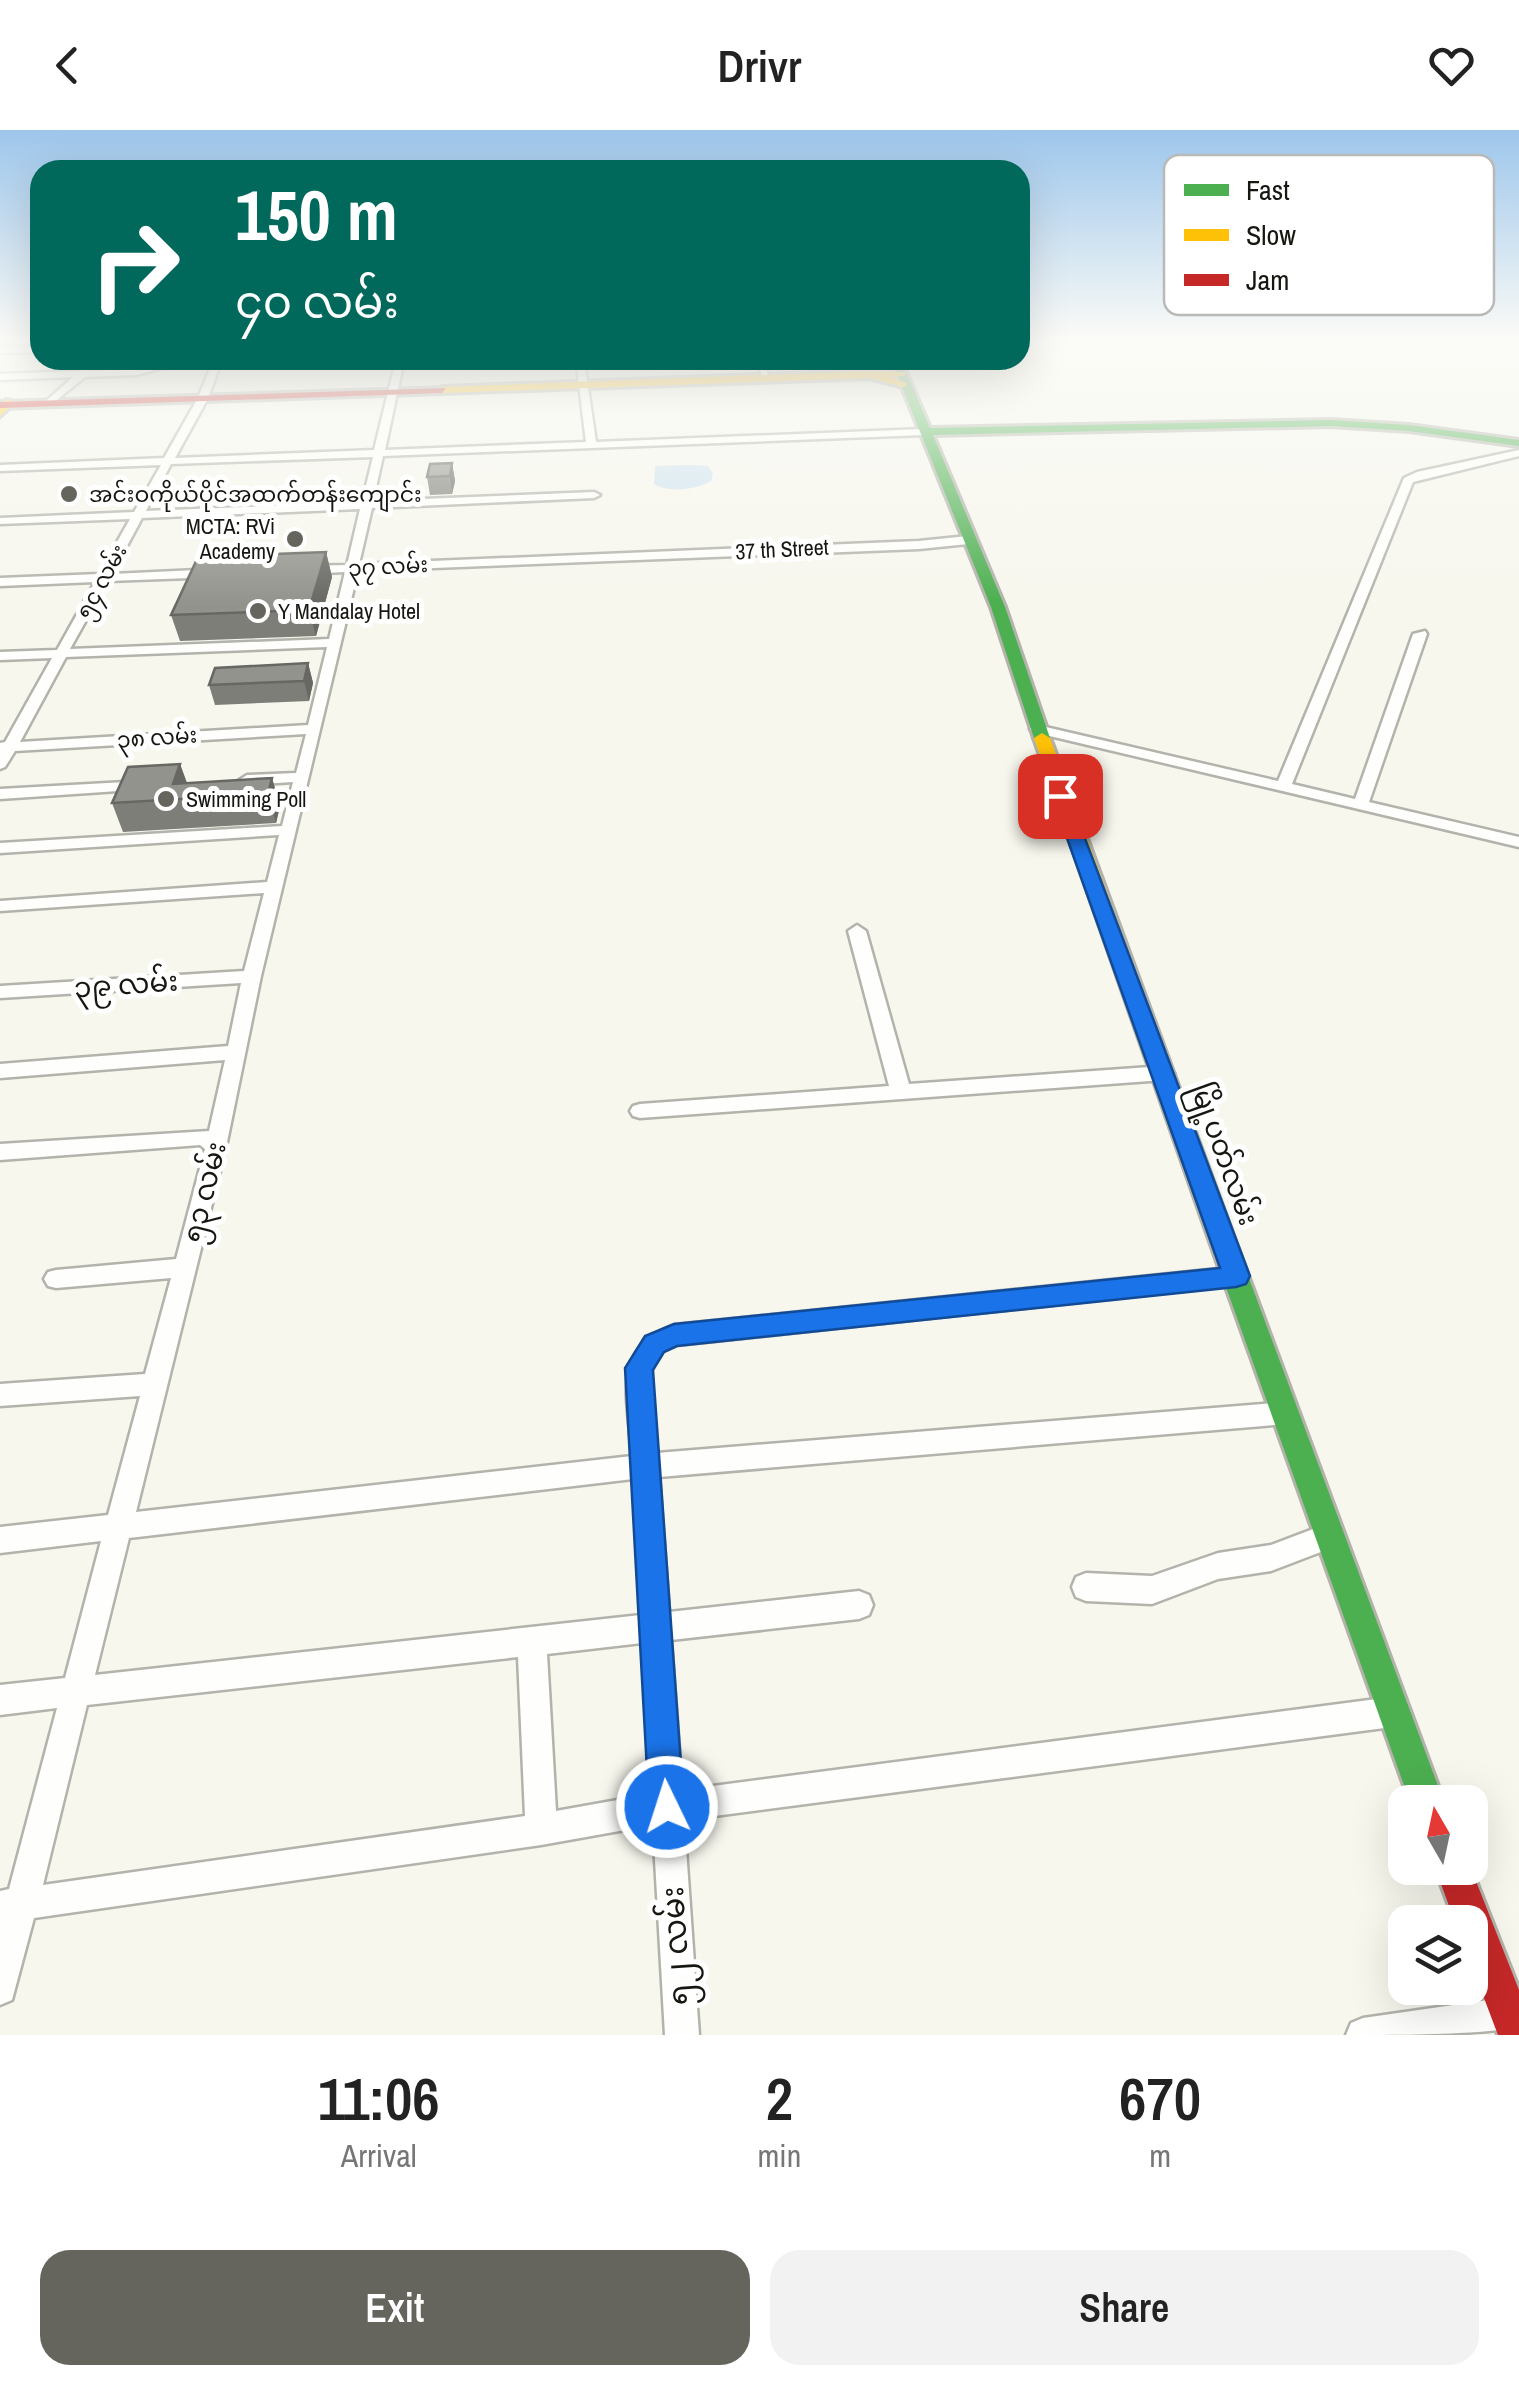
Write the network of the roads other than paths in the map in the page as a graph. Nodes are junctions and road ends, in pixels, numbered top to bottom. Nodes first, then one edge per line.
1 (187, 427) edge
2 (385, 427) edge
3 (589, 427) edge
4 (921, 427) edge
5 (1154, 427) edge
6 (1390, 427) edge
7 (923, 432) junction
8 (1519, 443) edge
9 (592, 446) junction
10 (1519, 453) edge
11 (379, 454) junction
12 (168, 462) junction
13 (0, 468) edge
14 (222, 494) dead end
15 (594, 495) dead end
16 (147, 498) junction
17 (366, 506) junction
18 (137, 516) junction
19 (0, 522) edge
20 (968, 540) junction
21 (595, 557) joint
22 (351, 567) junction
23 (290, 570) edge
24 (234, 572) edge
25 (103, 578) junction
26 (0, 582) edge
27 (1420, 634) dead end
28 (334, 644) junction
29 (61, 653) junction
30 (0, 656) edge
31 (314, 729) junction
32 (1038, 729) junction
33 (5, 746) edge
34 (0, 764) edge
35 (303, 777) junction
36 (227, 781) edge
37 (152, 786) edge
38 (1284, 786) junction
39 (0, 794) edge
40 (1361, 803) junction
41 (289, 830) junction
42 (1519, 842) edge
43 (0, 848) edge
44 (276, 887) junction
45 (0, 906) edge
46 (857, 931) dead end
47 (252, 976) junction
48 (0, 992) edge
49 (235, 1052) junction
50 (0, 1071) edge
51 (1164, 1072) junction
52 (901, 1093) junction
53 (640, 1111) dead end
54 (216, 1146) junction
55 (0, 1152) edge
56 (185, 1267) junction
57 (1236, 1276) junction
58 (56, 1279) dead end
59 (157, 1384) junction
60 (0, 1395) edge
61 (1286, 1413) junction
62 (645, 1466) junction
63 (120, 1528) junction
64 (1329, 1536) junction
65 (0, 1540) edge
66 (1086, 1587) dead end
67 (859, 1605) dead end
68 (656, 1628) junction
69 (532, 1642) junction
70 (78, 1694) junction
71 (0, 1700) edge
72 (1392, 1712) junction
73 (1420, 1785) edge
74 (667, 1807) junction
75 (541, 1829) junction
76 (1459, 1885) edge
77 (12, 1906) edge
78 (0, 1988) edge
79 (1513, 2024) edge
80 (682, 2035) edge
81 (1364, 2035) edge

1 - 12 street, ၅၄ လမ်း
2 - 11 street, ၅၃ လမ်း
3 - 9 street
4 - 7 main road, မြို့ပတ်လမ်း
5 - 7 main road
6 - 8 main road
7 - 9 street
7 - 20 main road, မြို့ပတ်လမ်း
9 - 11 street
10 - 38 street
11 - 12 street
11 - 17 street, ၅၃ လမ်း
12 - 13 street
12 - 16 street, ၅၄ လမ်း
14 - 16 street
15 - 17 street
16 - 18 street, ၅၄ လမ်း
17 - 18 street
17 - 22 street, ၅၃ လမ်း
18 - 19 street
18 - 25 street, ၅၄ လမ်း
20 - 21 street, 37 th Street
20 - 32 main road, မြို့ပတ်လမ်း
21 - 22 street, ၃၇ လမ်း
22 - 23 street, ၃၇ လမ်း
22 - 28 street, ၅၃ လမ်း
24 - 25 street
25 - 26 street
25 - 29 street, ၅၄ လမ်း
27 - 40 street
28 - 29 street
28 - 31 street, ၅၃ လမ်း
29 - 30 street
29 - 33 street, ၅၄ လမ်း
31 - 33 street, ၃၈ လမ်း
31 - 35 street, ၅၃ လမ်း
32 - 38 street
32 - 51 main road, မြို့ပတ်လမ်း
33 - 34 street, ၅၄ လမ်း
35 - 36 street
35 - 41 street, ၅၃ လမ်း
37 - 39 street
38 - 40 street
40 - 42 street
41 - 43 street
41 - 44 street, ၅၃ လမ်း
44 - 45 street
44 - 47 street, ၅၃ လမ်း
46 - 52 street
47 - 48 street, ၃၉ လမ်း
47 - 49 street, ၅၃ လမ်း
49 - 50 street
49 - 54 street, ၅၃ လမ်း
51 - 52 street
51 - 57 main road, မြို့ပတ်လမ်း
52 - 53 street
54 - 55 street
54 - 56 street, ၅၃ လမ်း
56 - 58 street
56 - 59 street, ၅၃ လမ်း
57 - 61 main road, မြို့ပတ်လမ်း
57 - 62 street, ၅၂ လမ်း
59 - 60 street
59 - 63 street, ၅၃ လမ်း
61 - 62 street
61 - 64 main road, မြို့ပတ်လမ်း
62 - 63 street
62 - 68 street, ၅၂ လမ်း
63 - 65 street
63 - 70 street, ၅၃ လမ်း
64 - 66 street
64 - 72 main road, မြို့ပတ်လမ်း
67 - 68 street
68 - 69 street
68 - 74 street, ၅၂ လမ်း
69 - 70 street
69 - 75 street
70 - 71 street
70 - 77 street, ၅၃ လမ်း
72 - 73 main road, မြို့ပတ်လမ်း
72 - 74 street
74 - 75 street
74 - 80 street, ၅၂ လမ်း
75 - 77 street
76 - 79 main road
77 - 78 street, ၅၃ လမ်း
79 - 81 street

